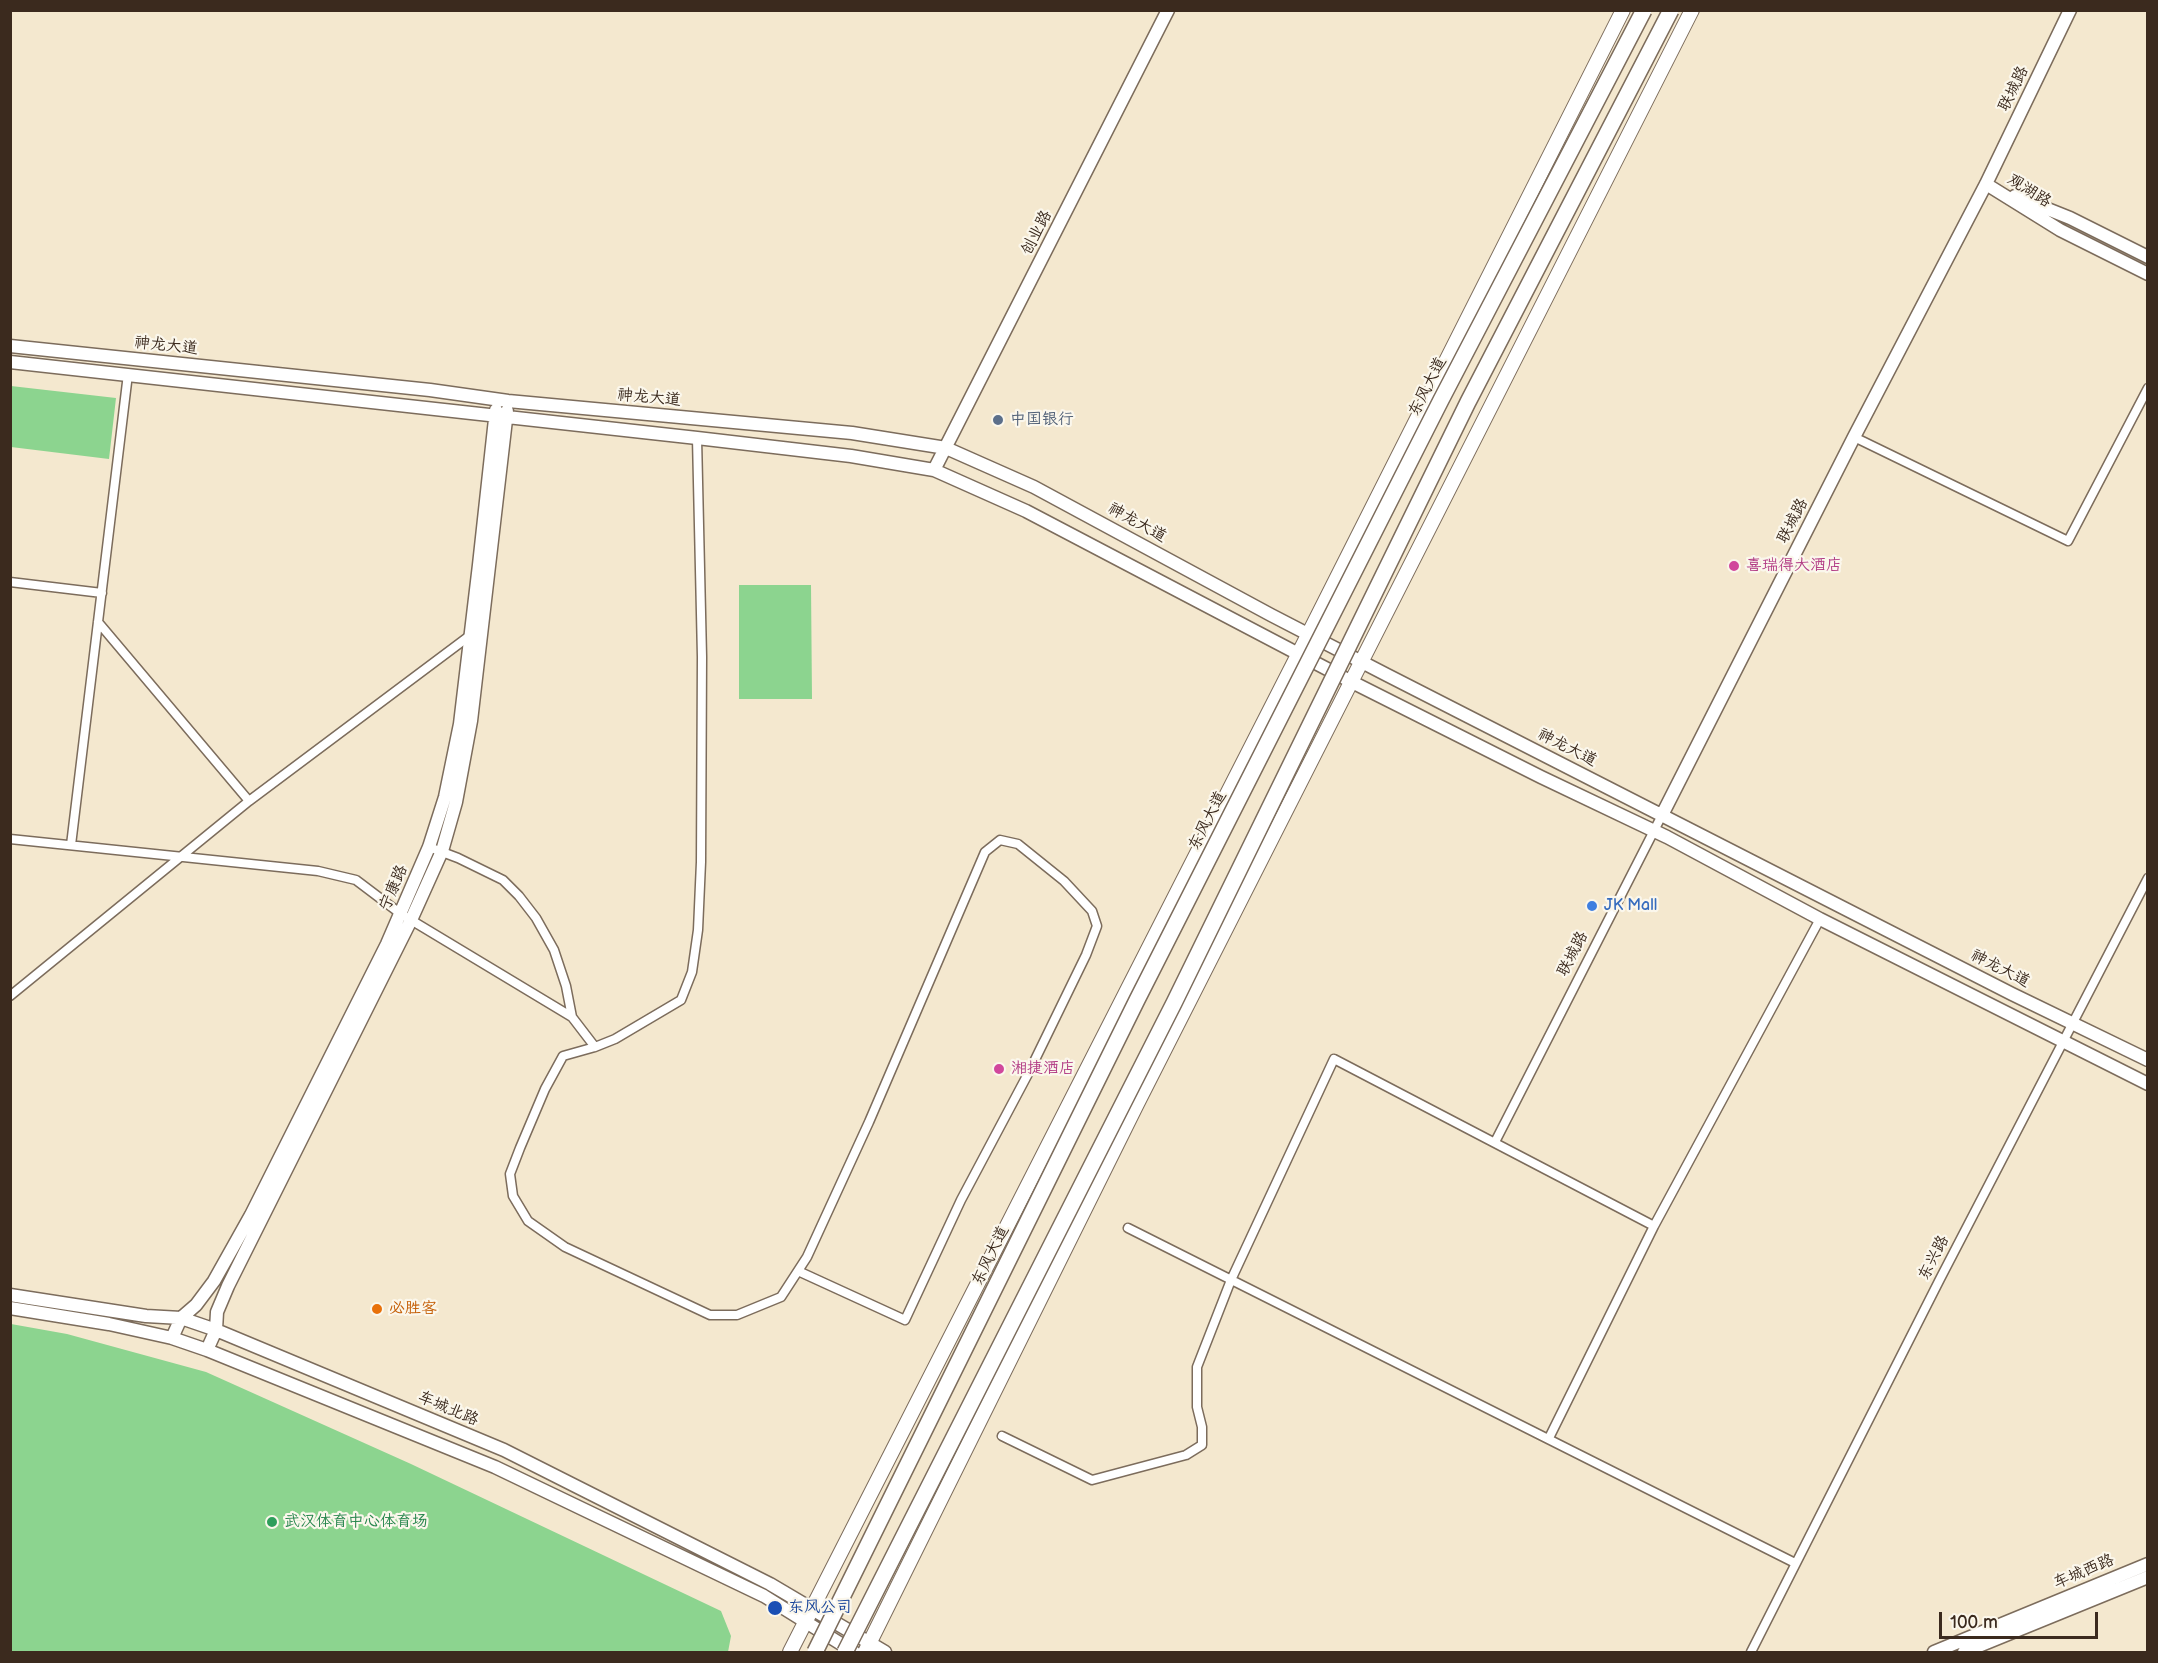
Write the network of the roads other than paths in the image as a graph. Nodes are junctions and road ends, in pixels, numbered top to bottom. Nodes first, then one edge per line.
1 (1168, 10) edge
2 (1623, 10) edge
3 (1644, 10) edge
4 (1671, 10) edge
5 (1692, 10) edge
6 (2070, 10) edge
7 (1986, 184) junction
8 (2148, 257) edge
9 (2148, 274) edge
10 (10, 345) edge
11 (10, 362) edge
12 (128, 374) junction
13 (2148, 388) edge
14 (502, 400) junction
15 (501, 416) junction
16 (1854, 436) junction
17 (697, 438) junction
18 (946, 448) junction
19 (934, 470) junction
20 (10, 582) edge
21 (102, 593) junction
22 (98, 622) junction
23 (482, 627) junction
24 (1308, 634) junction
25 (470, 635) junction
26 (1299, 653) junction
27 (1361, 661) junction
28 (1350, 681) junction
29 (249, 801) junction
30 (1662, 815) junction
31 (1654, 831) junction
32 (10, 839) edge
33 (71, 845) junction
34 (429, 847) junction
35 (442, 851) junction
36 (179, 858) junction
37 (2148, 878) edge
38 (406, 917) junction
39 (1820, 919) junction
40 (10, 996) edge
41 (572, 1017) junction
42 (2073, 1023) junction
43 (2063, 1042) junction
44 (595, 1047) junction
45 (2148, 1060) edge
46 (2148, 1084) edge
47 (1495, 1142) junction
48 (1654, 1226) junction
49 (1128, 1228) dead end
50 (798, 1271) junction
51 (1231, 1280) junction
52 (10, 1295) edge
53 (10, 1308) edge
54 (181, 1318) junction
55 (216, 1330) junction
56 (172, 1338) junction
57 (207, 1350) junction
58 (1002, 1436) dead end
59 (1549, 1438) junction
60 (1795, 1563) junction
61 (2148, 1564) edge
62 (2148, 1577) edge
63 (812, 1608) junction
64 (804, 1622) junction
65 (841, 1648) edge
66 (868, 1648) edge
67 (790, 1653) edge
68 (815, 1653) edge
69 (854, 1653) edge
70 (885, 1653) edge
71 (1750, 1653) edge
72 (1934, 1653) edge
73 (1964, 1653) edge

1 - 18 main road, 创业路
2 - 24 main road
3 - 68 highway, 东风大道, bridge
4 - 65 highway, bridge
5 - 27 main road
6 - 7 main road, 联城路
7 - 8 main road, 观湖路
7 - 9 main road, 观湖路
7 - 16 main road, 联城路
10 - 14 main road, 神龙大道
11 - 12 main road, 神龙大道
12 - 15 main road, 神龙大道
12 - 21 street
13 - 16 street
14 - 15 main road, 宁康路
14 - 18 main road, 神龙大道
15 - 17 main road, 神龙大道
15 - 23 main road
15 - 25 main road, 宁康路
16 - 30 main road, 联城路
17 - 19 main road, 神龙大道
17 - 44 street
18 - 19 main road, 创业路
18 - 24 main road, 神龙大道
19 - 26 main road, 神龙大道
20 - 21 street
21 - 22 street
22 - 29 street
22 - 33 street
23 - 25 street
23 - 35 main road
24 - 26 main road
24 - 27 main road, 神龙大道
25 - 29 street
25 - 34 main road, 宁康路
26 - 28 main road, 神龙大道
26 - 63 main road
27 - 28 main road
27 - 30 main road, 神龙大道
28 - 31 main road, 神龙大道
28 - 66 main road
29 - 36 street
30 - 31 street, 联城路
30 - 42 main road, 神龙大道
31 - 39 main road, 神龙大道
31 - 47 street, 联城路
32 - 33 street
33 - 36 street
34 - 35 street
34 - 38 main road, 宁康路
35 - 38 main road
35 - 41 street
36 - 38 street
36 - 40 street
37 - 42 street, 东兴路
38 - 41 street
38 - 54 main road, 宁康路
38 - 55 main road
39 - 43 main road, 神龙大道
39 - 48 street
41 - 44 street
42 - 43 street, 东兴路
42 - 45 main road, 神龙大道
43 - 46 main road, 神龙大道
43 - 60 street, 东兴路
44 - 50 street
47 - 48 street
47 - 51 street
48 - 59 street
49 - 51 street
50 - 50 street
51 - 58 street
51 - 59 street
52 - 54 main road, 车城北路
53 - 56 main road
54 - 55 main road, 车城北路
54 - 56 main road, 宁康路
55 - 57 main road
55 - 63 main road, 车城北路
56 - 57 main road
57 - 64 main road
59 - 60 street
60 - 71 street, 东兴路
61 - 72 main road, 车城西路
62 - 73 main road, 车城西路
63 - 64 main road
63 - 66 main road, 车城北路
64 - 65 main road
64 - 67 main road
65 - 69 main road
66 - 70 main road

